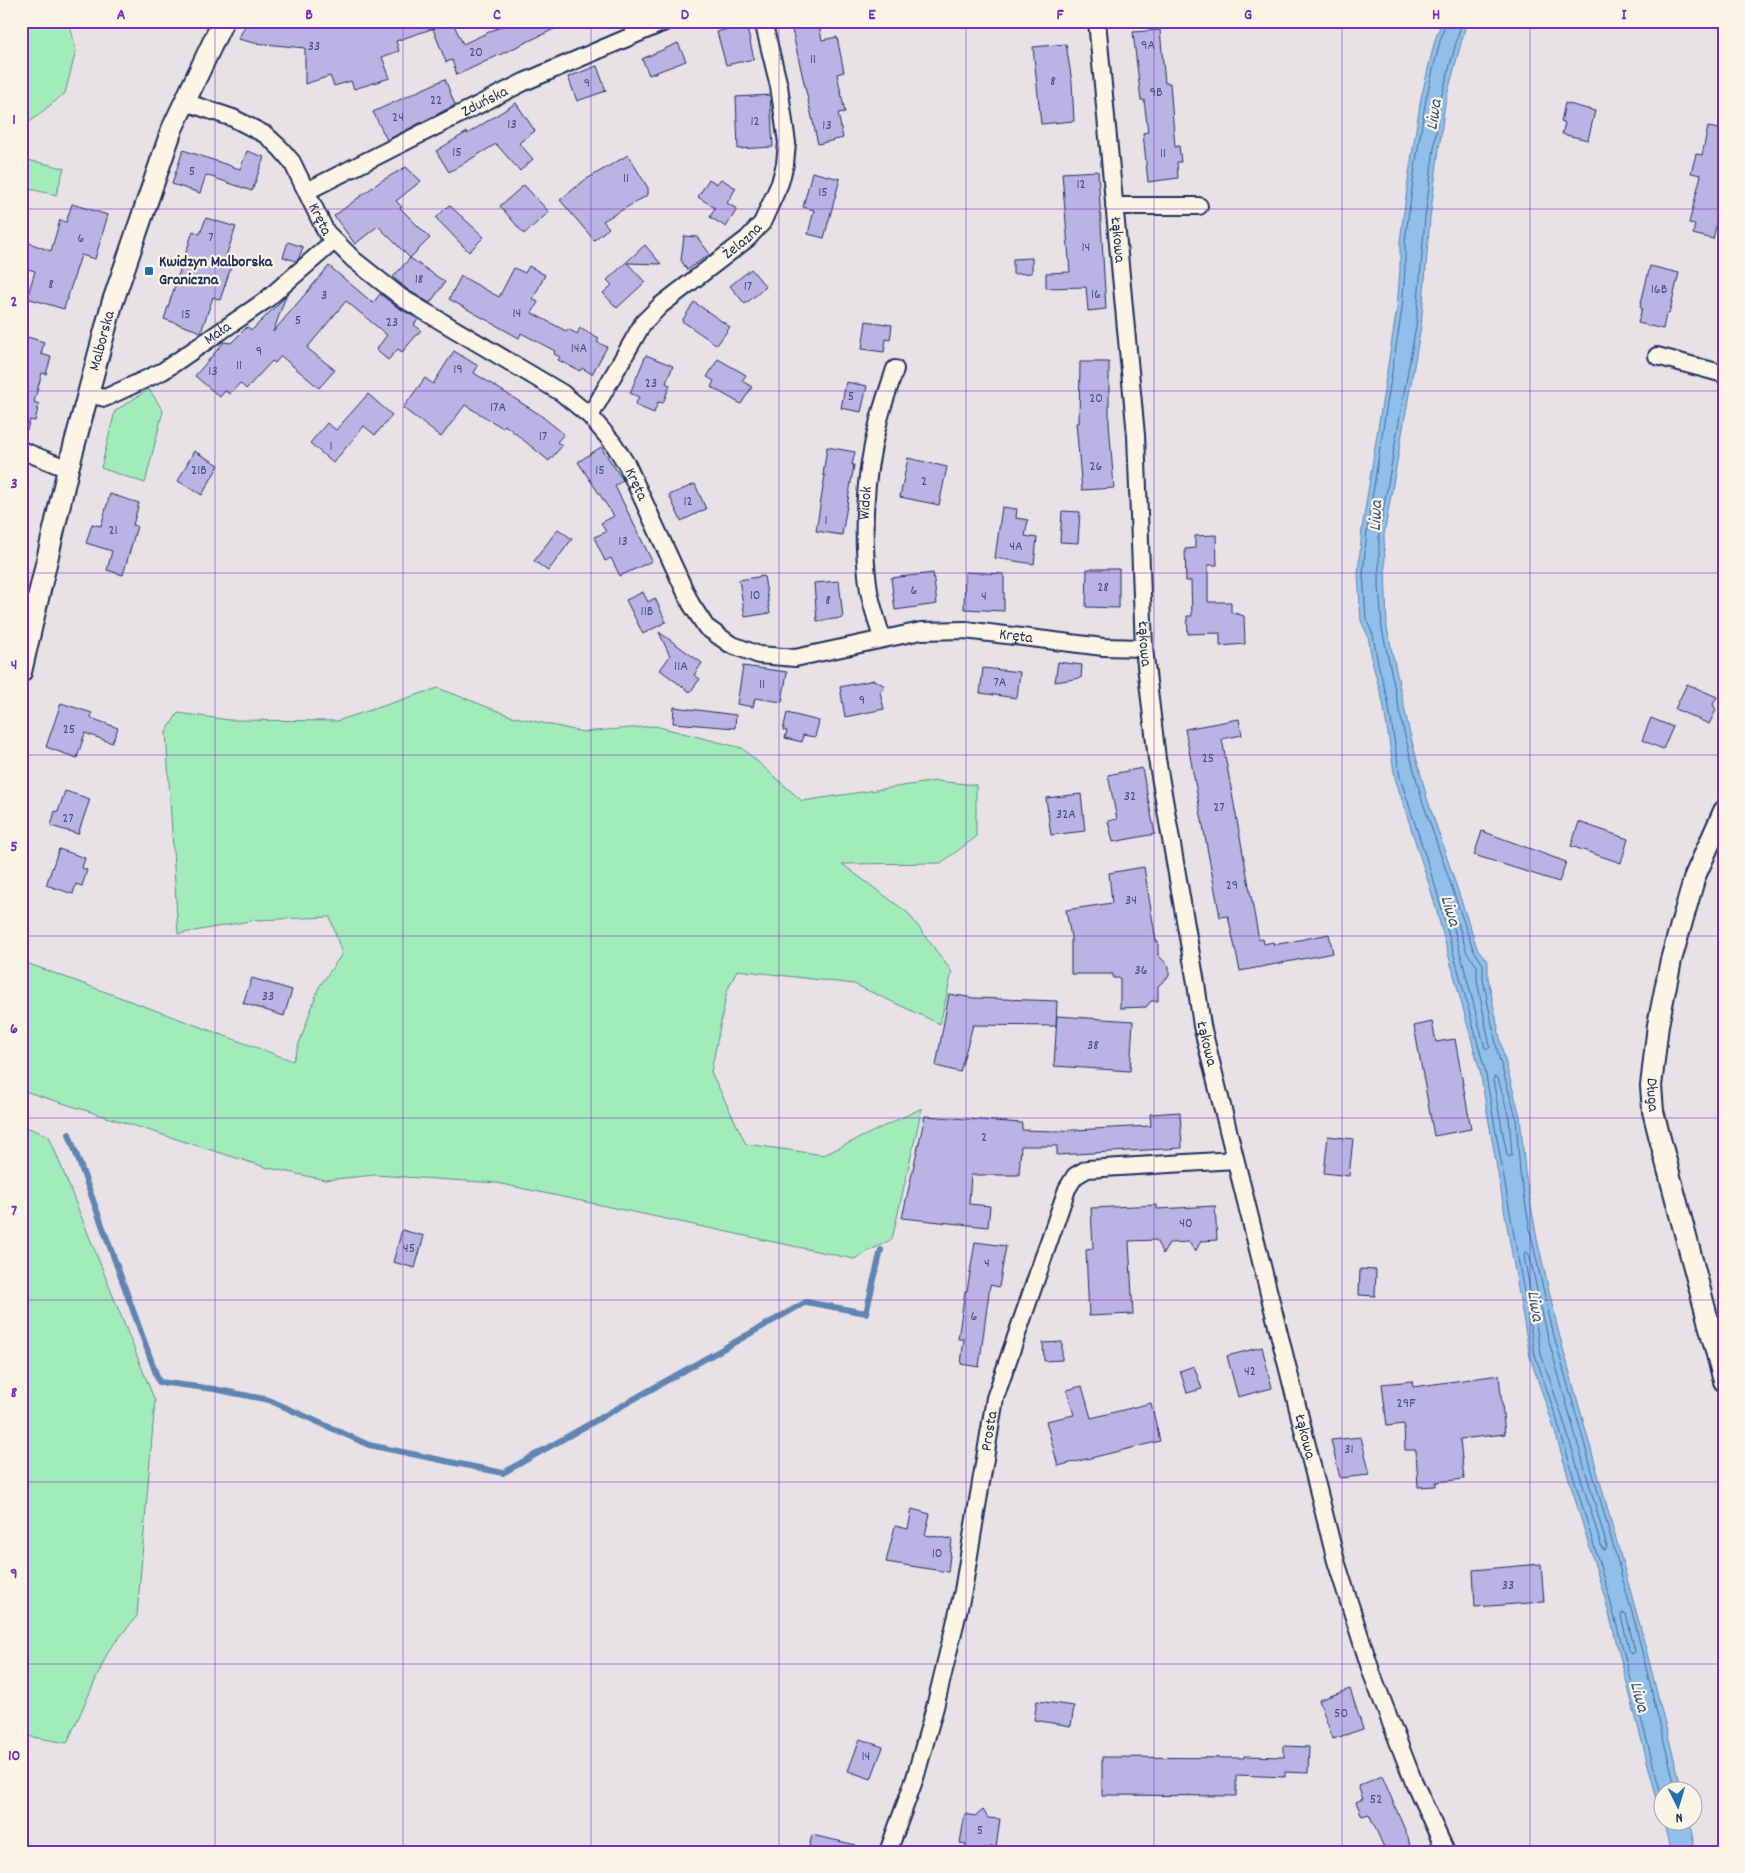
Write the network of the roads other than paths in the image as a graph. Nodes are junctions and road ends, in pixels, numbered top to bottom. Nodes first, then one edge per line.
1 (223, 21) edge
2 (667, 21) edge
3 (763, 21) edge
4 (1097, 21) edge
5 (184, 102) junction
6 (307, 191) junction
7 (1114, 206) junction
8 (1199, 206) dead end
9 (334, 241) junction
10 (1657, 356) dead end
11 (895, 370) dead end
12 (1724, 374) edge
13 (87, 394) junction
14 (590, 416) junction
15 (21, 450) edge
16 (68, 469) junction
17 (882, 638) junction
18 (1144, 648) junction
19 (21, 672) edge
20 (1724, 811) edge
21 (1235, 1160) junction
22 (1724, 1381) edge
23 (888, 1852) edge
24 (1446, 1852) edge

1 - 5 street, Malborska
2 - 6 street, Zduńska
3 - 14 street, Żelazna
4 - 7 street, Łąkowa
5 - 6 street, Kręta
5 - 13 street, Malborska
6 - 9 street, Kręta
7 - 8 street, Łąkowa
7 - 18 street, Łąkowa
9 - 13 street, Mała
9 - 14 street, Kręta
10 - 12 street
11 - 17 street, Widok
13 - 16 street, Malborska
14 - 17 street, Kręta
15 - 16 street
16 - 19 street, Malborska
17 - 18 street, Kręta
18 - 21 street, Łąkowa
20 - 22 street, Długa
21 - 23 street, Prosta
21 - 24 street, Łąkowa

